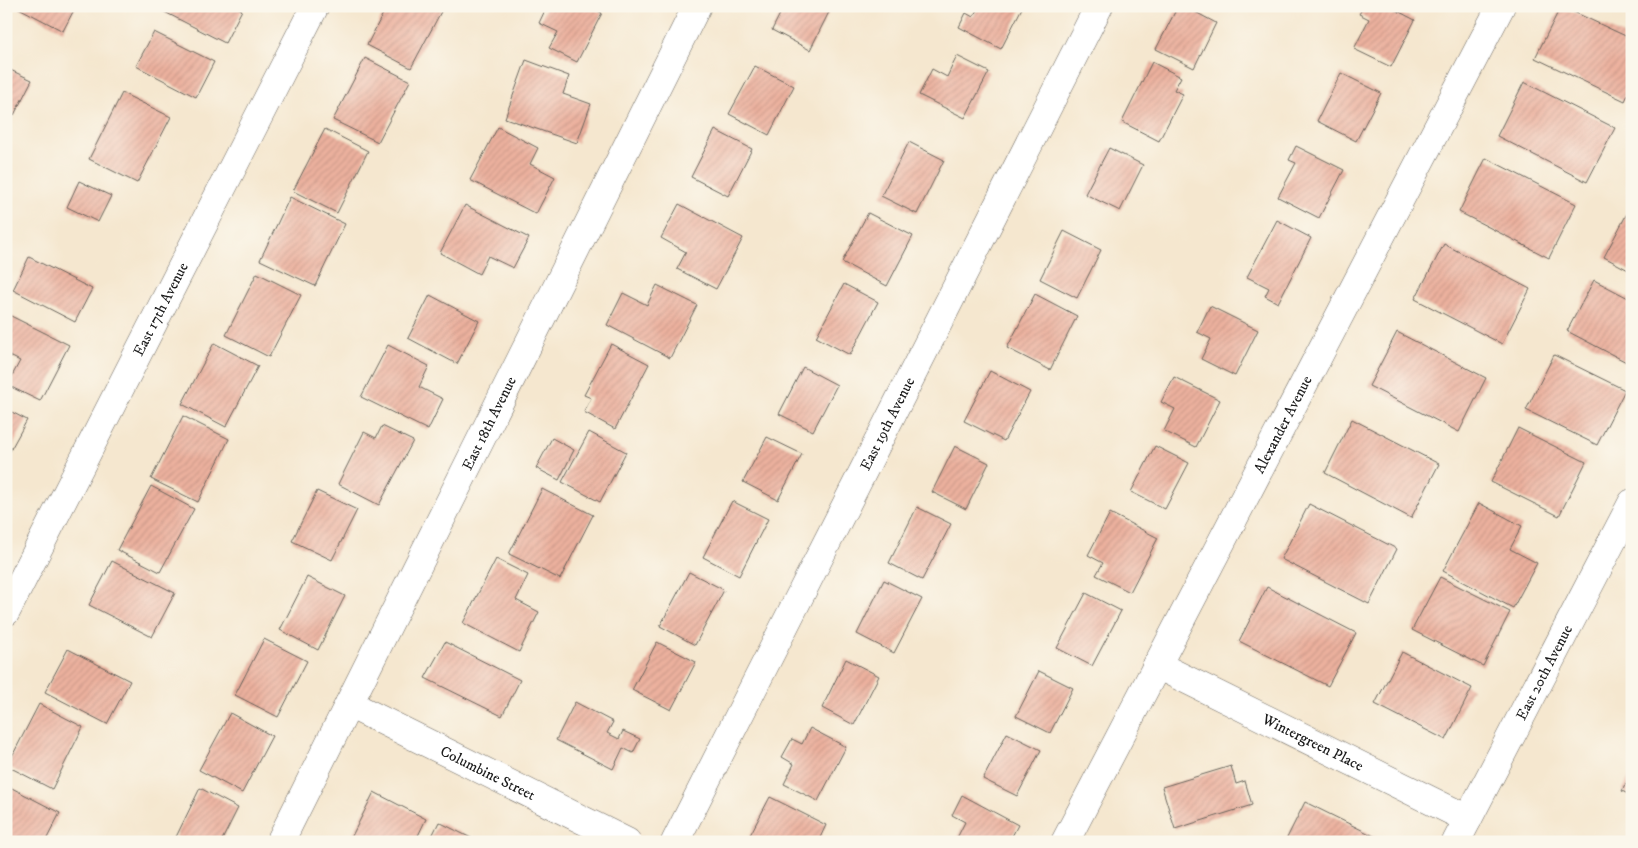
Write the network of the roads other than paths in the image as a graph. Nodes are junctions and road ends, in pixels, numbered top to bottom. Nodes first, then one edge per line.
1 (315, 6) edge
2 (1099, 6) edge
3 (1501, 6) edge
4 (696, 7) edge
5 (1632, 503) edge
6 (6, 612) edge
7 (1157, 665) junction
8 (349, 704) junction
9 (1462, 830) edge
10 (280, 842) edge
11 (627, 842) edge
12 (675, 842) edge
13 (1065, 842) edge

1 - 6 street, East 17th Avenue
2 - 12 street, East 19th Avenue
3 - 7 street, Alexander Avenue
4 - 8 street, East 18th Avenue
5 - 9 street, East 20th Avenue
7 - 9 street, Wintergreen Place
7 - 13 street, Alexander Avenue
8 - 10 street, East 18th Avenue
8 - 11 street, Columbine Street

